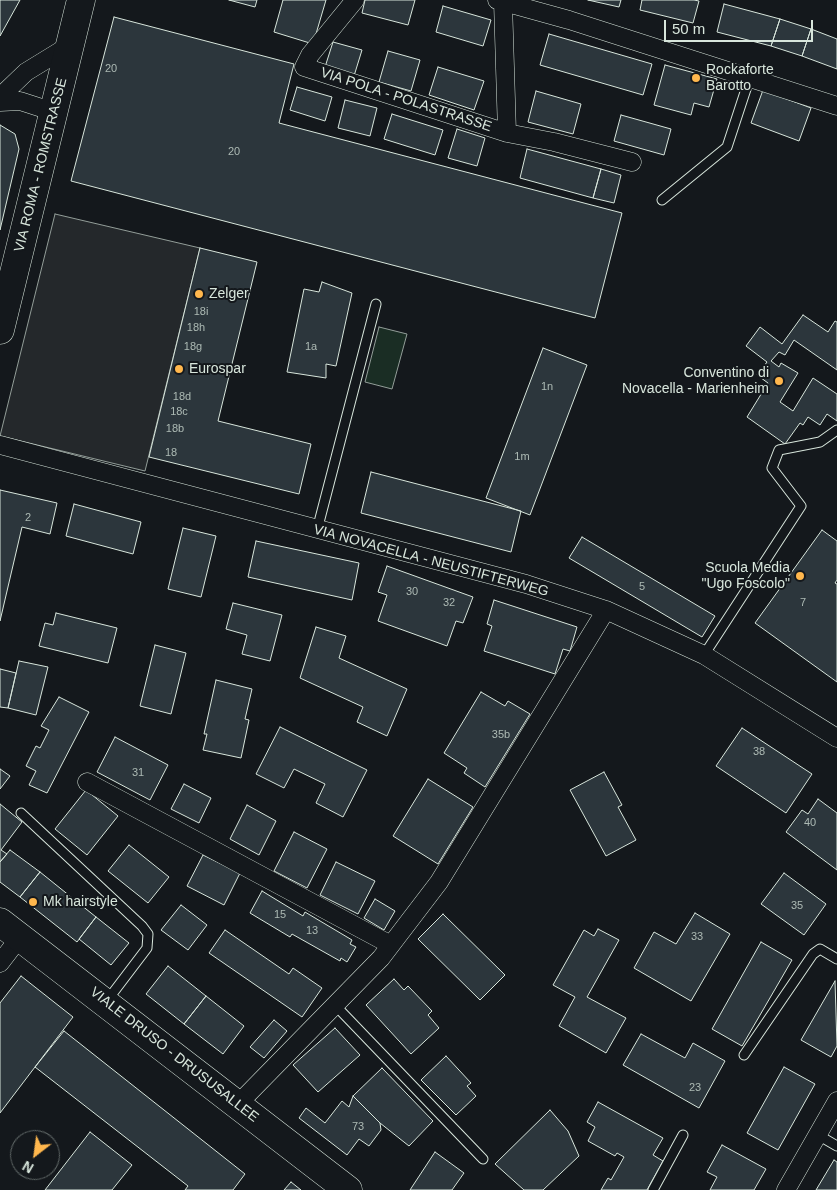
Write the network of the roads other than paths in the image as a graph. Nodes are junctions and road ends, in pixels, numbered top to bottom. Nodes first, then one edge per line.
1 (80, 0) edge
2 (356, 0) edge
3 (500, 1) edge
4 (70, 45) junction
5 (750, 77) junction
6 (0, 97) edge
7 (0, 102) edge
8 (837, 106) edge
9 (54, 112) junction
10 (507, 133) junction
11 (632, 162) dead end
12 (662, 200) dead end
13 (376, 304) dead end
14 (0, 330) edge
15 (837, 430) edge
16 (0, 445) edge
17 (317, 530) junction
18 (606, 610) junction
19 (704, 655) junction
20 (837, 738) edge
21 (87, 782) dead end
22 (21, 813) dead end
23 (10, 929) edge
24 (391, 945) junction
25 (837, 959) edge
26 (0, 963) edge
27 (106, 1002) junction
28 (335, 1005) junction
29 (744, 1055) dead end
30 (837, 1102) edge
31 (238, 1104) junction
32 (683, 1135) dead end
33 (818, 1135) junction
34 (837, 1146) edge
35 (483, 1159) dead end
36 (348, 1190) edge
37 (654, 1190) edge
38 (786, 1190) edge

1 - 4 main road, VIA ROMA - ROMSTRASSE
2 - 10 street, VIA POLA - POLASTRASSE
3 - 5 street
3 - 10 street, VIA POLA - POLASTRASSE
4 - 6 street
4 - 9 main road, VIA ROMA - ROMSTRASSE
5 - 8 street
5 - 12 lane
7 - 9 street
9 - 14 main road, VIA ROMA - ROMSTRASSE
10 - 11 street, VIA POLA - POLASTRASSE
13 - 17 lane
15 - 19 lane
16 - 17 street, VIA NOVACELLA - NEUSTIFTERWEG
17 - 18 street, VIA NOVACELLA - NEUSTIFTERWEG
18 - 19 street, VIA NOVACELLA - NEUSTIFTERWEG
18 - 24 street
19 - 20 street, VIA NOVACELLA - NEUSTIFTERWEG
21 - 24 street
22 - 27 lane
23 - 26 street
23 - 27 main road, VIALE DRUSO - DRUSUSALLEE
24 - 28 street
25 - 29 lane
27 - 31 main road, VIALE DRUSO - DRUSUSALLEE
28 - 31 street
28 - 35 lane
30 - 33 street
31 - 36 main road, VIALE DRUSO - DRUSUSALLEE
32 - 37 lane
33 - 34 lane
33 - 38 street

